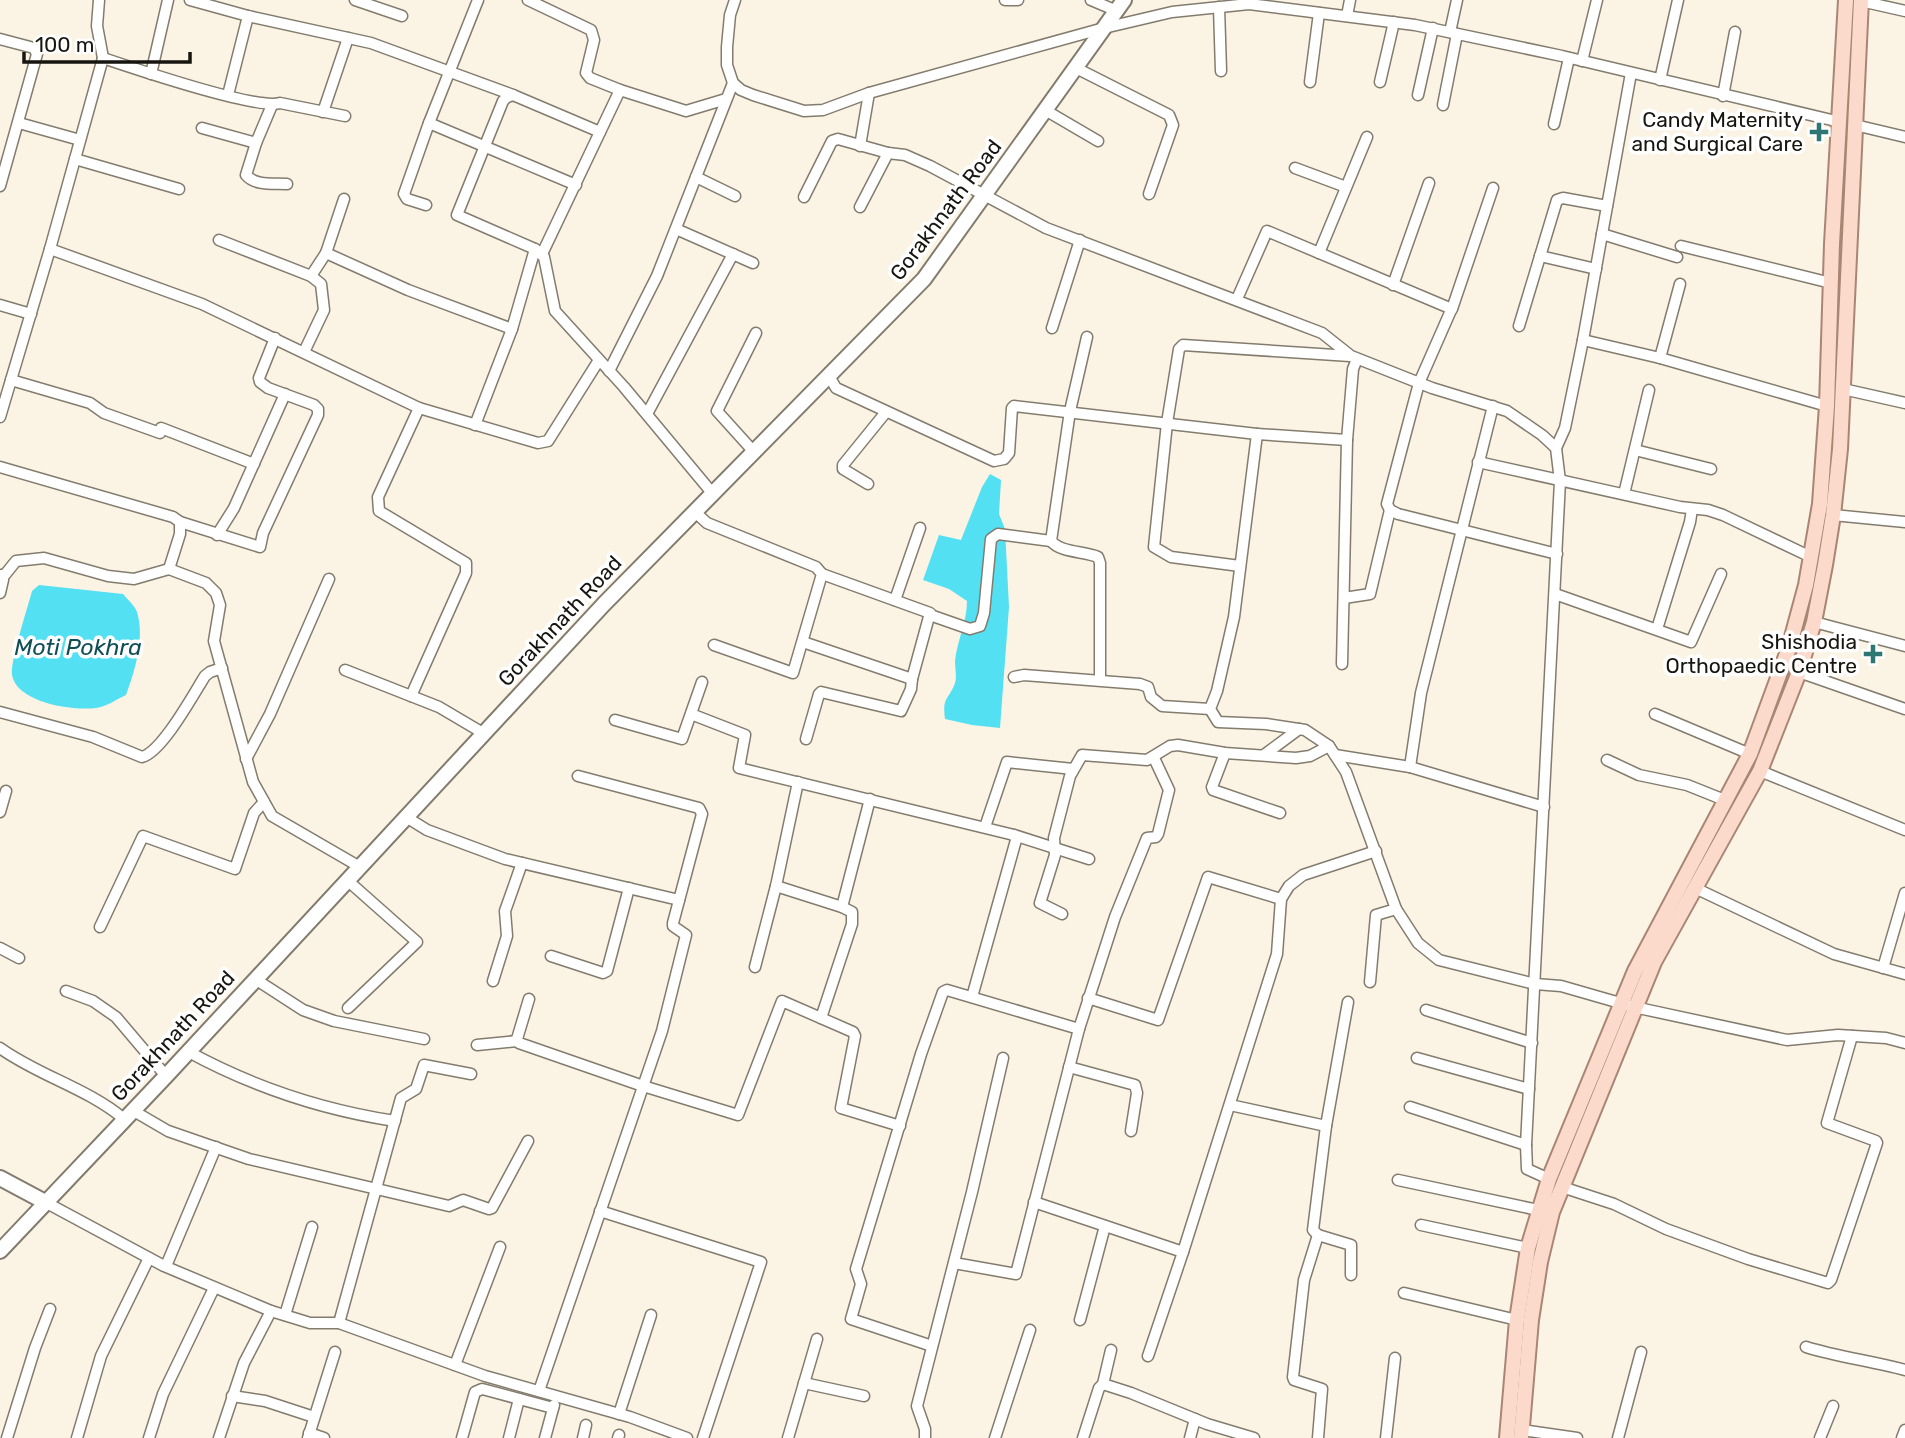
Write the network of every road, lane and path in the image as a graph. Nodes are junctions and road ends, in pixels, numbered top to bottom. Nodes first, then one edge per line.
1 (99, 0) edge
2 (168, 0) edge
3 (190, 0) edge
4 (355, 0) edge
5 (478, 0) edge
6 (528, 0) edge
7 (735, 0) edge
8 (1005, 0) edge
9 (1018, 0) edge
10 (1091, 0) edge
11 (1350, 0) edge
12 (1457, 0) edge
13 (1597, 0) edge
14 (1678, 0) edge
15 (1856, 0) edge
16 (210, 3) edge
17 (1121, 5) edge
18 (1289, 5) edge
19 (1219, 7) junction
20 (1905, 11) edge
21 (1319, 13) junction
22 (248, 16) junction
23 (402, 16) dead end
24 (1347, 16) junction
25 (1394, 22) junction
26 (1104, 28) junction
27 (1433, 29) junction
28 (1735, 32) dead end
29 (1453, 33) junction
30 (348, 38) junction
31 (0, 39) edge
32 (103, 58) junction
33 (1569, 58) junction
34 (1582, 61) junction
35 (1076, 68) junction
36 (450, 71) junction
37 (1221, 71) dead end
38 (1631, 73) junction
39 (151, 74) junction
40 (1660, 80) junction
41 (1310, 82) dead end
42 (1380, 82) dead end
43 (733, 83) junction
44 (620, 89) junction
45 (869, 93) junction
46 (228, 95) junction
47 (513, 95) junction
48 (1418, 95) dead end
49 (1723, 96) junction
50 (726, 99) junction
51 (272, 105) junction
52 (1443, 105) dead end
53 (1045, 110) junction
54 (323, 112) junction
55 (345, 116) dead end
56 (429, 122) junction
57 (1840, 122) junction
58 (19, 123) junction
59 (1554, 124) dead end
60 (1855, 125) junction
61 (202, 128) dead end
62 (600, 132) junction
63 (1367, 137) dead end
64 (1905, 137) edge
65 (80, 140) junction
66 (1098, 141) dead end
67 (256, 143) junction
68 (486, 146) junction
69 (860, 146) junction
70 (888, 153) junction
71 (75, 159) junction
72 (1295, 168) dead end
73 (696, 177) junction
74 (1429, 183) dead end
75 (287, 184) dead end
76 (576, 185) junction
77 (0, 187) edge
78 (1346, 187) junction
79 (1493, 188) dead end
80 (179, 189) dead end
81 (985, 194) junction
82 (1149, 194) dead end
83 (736, 196) dead end
84 (804, 197) dead end
85 (344, 199) dead end
86 (426, 205) dead end
87 (1607, 206) junction
88 (860, 207) dead end
89 (676, 229) junction
90 (1602, 234) junction
91 (219, 240) dead end
92 (1080, 240) junction
93 (1681, 246) dead end
94 (50, 249) junction
95 (539, 251) junction
96 (326, 253) junction
97 (1319, 253) junction
98 (733, 254) junction
99 (1540, 256) junction
100 (1677, 257) dead end
101 (753, 262) dead end
102 (1595, 269) junction
103 (310, 276) junction
104 (1831, 283) junction
105 (1680, 284) dead end
106 (1393, 285) junction
107 (1237, 299) junction
108 (0, 305) edge
109 (1452, 308) junction
110 (31, 314) junction
111 (1519, 326) dead end
112 (1052, 328) dead end
113 (512, 329) junction
114 (755, 333) dead end
115 (1087, 337) dead end
116 (275, 338) junction
117 (1583, 340) junction
118 (304, 352) junction
119 (1354, 357) junction
120 (1660, 358) junction
121 (599, 360) junction
122 (609, 371) junction
123 (829, 376) junction
124 (11, 380) junction
125 (1419, 383) junction
126 (1843, 389) junction
127 (1649, 390) dead end
128 (285, 394) junction
129 (1905, 403) edge
130 (1493, 406) junction
131 (1827, 406) junction
132 (419, 408) junction
133 (1070, 411) junction
134 (886, 412) junction
135 (1, 413) edge
136 (647, 414) junction
137 (1167, 423) junction
138 (475, 425) junction
139 (1257, 434) junction
140 (1347, 440) junction
141 (1556, 448) junction
142 (1635, 450) junction
143 (754, 452) junction
144 (1478, 462) junction
145 (254, 464) junction
146 (0, 467) edge
147 (1711, 469) dead end
148 (1560, 481) junction
149 (868, 484) dead end
150 (713, 494) junction
151 (1625, 494) junction
152 (1692, 509) junction
153 (1390, 510) junction
154 (695, 512) junction
155 (1833, 515) junction
156 (180, 522) junction
157 (1905, 522) edge
158 (920, 528) dead end
159 (1461, 530) junction
160 (217, 535) junction
161 (1051, 541) junction
162 (1557, 554) junction
163 (1811, 556) junction
164 (1240, 566) junction
165 (169, 569) junction
166 (1720, 573) dead end
167 (822, 574) junction
168 (2, 576) edge
169 (329, 579) dead end
170 (0, 593) edge
171 (1555, 594) junction
172 (1343, 598) junction
173 (895, 600) junction
174 (930, 615) junction
175 (1814, 622) junction
176 (1657, 629) junction
177 (803, 642) junction
178 (714, 645) dead end
179 (1905, 646) edge
180 (1342, 664) dead end
181 (222, 668) junction
182 (345, 670) dead end
183 (1799, 672) junction
184 (1014, 677) dead end
185 (912, 679) junction
186 (1100, 681) junction
187 (702, 682) dead end
188 (411, 696) junction
189 (1210, 709) junction
190 (1905, 709) edge
191 (0, 712) edge
192 (691, 714) junction
193 (1655, 714) dead end
194 (615, 720) dead end
195 (1299, 729) junction
196 (483, 733) junction
197 (806, 739) dead end
198 (1332, 751) junction
199 (1224, 753) junction
200 (1750, 754) junction
201 (1264, 755) junction
202 (1154, 758) junction
203 (246, 759) junction
204 (1607, 760) dead end
205 (1410, 767) junction
206 (1073, 769) junction
207 (1760, 771) junction
208 (578, 776) dead end
209 (798, 782) junction
210 (6, 791) dead end
211 (870, 799) junction
212 (1727, 801) junction
213 (264, 802) junction
214 (1544, 807) junction
215 (0, 812) edge
216 (1280, 813) dead end
217 (406, 817) junction
218 (985, 828) junction
219 (1905, 830) edge
220 (1014, 835) junction
221 (1055, 847) junction
222 (1376, 852) junction
223 (1089, 859) dead end
224 (522, 863) junction
225 (359, 867) junction
226 (347, 880) junction
227 (776, 886) junction
228 (629, 888) junction
229 (1695, 888) junction
230 (1905, 893) edge
231 (1281, 899) junction
232 (679, 900) junction
233 (842, 907) junction
234 (1396, 909) junction
235 (1062, 914) dead end
236 (100, 927) dead end
237 (0, 948) edge
238 (551, 956) dead end
239 (19, 958) dead end
240 (755, 967) dead end
241 (1883, 968) junction
242 (1905, 974) edge
243 (255, 979) junction
244 (493, 981) dead end
245 (1370, 982) dead end
246 (1535, 984) junction
247 (66, 991) dead end
248 (972, 997) junction
249 (1088, 998) junction
250 (529, 999) dead end
251 (1348, 1002) dead end
252 (1628, 1005) junction
253 (348, 1008) dead end
254 (1426, 1010) dead end
255 (821, 1018) junction
256 (1079, 1029) junction
257 (1852, 1036) junction
258 (424, 1039) dead end
259 (517, 1041) junction
260 (1532, 1043) junction
261 (1905, 1043) edge
262 (477, 1045) dead end
263 (0, 1048) edge
264 (187, 1051) junction
265 (1003, 1058) dead end
266 (1417, 1058) dead end
267 (1069, 1067) junction
268 (471, 1074) dead end
269 (166, 1076) junction
270 (643, 1086) junction
271 (1529, 1089) junction
272 (1230, 1105) junction
273 (1410, 1107) dead end
274 (128, 1114) junction
275 (395, 1121) junction
276 (900, 1126) junction
277 (1326, 1126) junction
278 (1131, 1132) dead end
279 (528, 1141) dead end
280 (1526, 1146) junction
281 (216, 1147) junction
282 (0, 1178) edge
283 (1398, 1180) dead end
284 (1555, 1183) junction
285 (376, 1191) junction
286 (45, 1202) junction
287 (1034, 1202) junction
288 (1538, 1210) junction
289 (600, 1211) junction
290 (1421, 1225) dead end
291 (1105, 1226) junction
292 (313, 1227) dead end
293 (1318, 1235) junction
294 (500, 1248) dead end
295 (1528, 1248) junction
296 (0, 1251) edge
297 (1183, 1252) junction
298 (149, 1258) junction
299 (954, 1263) junction
300 (166, 1266) junction
301 (1351, 1275) dead end
302 (214, 1289) junction
303 (1404, 1293) dead end
304 (50, 1309) dead end
305 (271, 1311) junction
306 (285, 1315) junction
307 (650, 1315) dead end
308 (1080, 1320) dead end
309 (1517, 1320) junction
310 (339, 1323) junction
311 (1030, 1330) dead end
312 (817, 1339) dead end
313 (932, 1346) junction
314 (1806, 1347) dead end
315 (1111, 1350) dead end
316 (335, 1352) dead end
317 (1641, 1352) dead end
318 (1148, 1356) dead end
319 (1395, 1358) dead end
320 (455, 1365) junction
321 (1905, 1370) edge
322 (804, 1383) junction
323 (1103, 1384) junction
324 (539, 1391) junction
325 (232, 1396) junction
326 (556, 1396) junction
327 (864, 1396) dead end
328 (519, 1399) junction
329 (1833, 1406) dead end
330 (553, 1408) junction
331 (619, 1414) junction
332 (314, 1417) junction
333 (1195, 1419) junction
334 (586, 1425) dead end
335 (1905, 1430) edge
336 (1522, 1434) edge
337 (309, 1435) edge
338 (7, 1438) edge
339 (77, 1438) edge
340 (149, 1438) edge
341 (219, 1438) edge
342 (324, 1438) edge
343 (462, 1438) edge
344 (509, 1438) edge
345 (545, 1438) edge
346 (583, 1438) edge
347 (687, 1438) edge
348 (703, 1438) edge
349 (788, 1438) edge
350 (925, 1438) edge
351 (995, 1438) edge
352 (1083, 1438) edge
353 (1190, 1438) edge
354 (1254, 1438) edge
355 (1318, 1438) edge
356 (1386, 1438) edge
357 (1507, 1438) edge
358 (1577, 1438) edge
359 (1618, 1438) edge
360 (1821, 1438) edge
361 (1902, 1438) edge

1 - 32 street
2 - 39 street
3 - 16 street
4 - 23 street
5 - 36 street
6 - 44 street
7 - 43 street
8 - 9 street
10 - 17 street
11 - 24 street
12 - 29 street
13 - 34 street
14 - 40 street
15 - 20 street
15 - 57 main road
15 - 60 main road
16 - 22 street
17 - 26 main road, Gorakhnath Road
18 - 19 street
18 - 21 street
19 - 26 street
19 - 37 street
21 - 24 street
21 - 41 street
22 - 30 street
22 - 46 street
24 - 25 street
25 - 27 street
25 - 42 street
26 - 35 main road, Gorakhnath Road
26 - 45 street
27 - 29 street
27 - 48 street
28 - 49 street
29 - 33 street
29 - 52 street
30 - 36 street
30 - 54 street
31 - 58 street
32 - 39 street
32 - 65 street
33 - 34 street
33 - 59 street
34 - 38 street
35 - 53 main road, Gorakhnath Road
35 - 82 street
36 - 47 street
36 - 56 street
38 - 40 street
38 - 87 street
39 - 46 street
40 - 49 street
43 - 45 street
43 - 50 street
44 - 50 street
44 - 62 street
45 - 69 street
46 - 51 street
47 - 62 street
47 - 68 street
49 - 57 street
50 - 73 street
51 - 54 street
51 - 67 street
53 - 66 street
53 - 81 main road, Gorakhnath Road
54 - 55 street
56 - 68 street
56 - 86 street
57 - 104 main road
58 - 65 street
58 - 77 street
60 - 64 street
60 - 126 main road
61 - 67 street
62 - 76 street
63 - 78 street
65 - 71 street
67 - 75 street
68 - 76 street
68 - 95 street
69 - 70 street
69 - 84 street
70 - 81 street
70 - 88 street
71 - 80 street
71 - 94 street
72 - 78 street
73 - 83 street
73 - 89 street
74 - 106 street
76 - 95 street
78 - 97 street
79 - 109 street
81 - 92 street
81 - 123 main road, Gorakhnath Road
85 - 96 street
87 - 90 street
87 - 99 street
89 - 98 street
89 - 122 street
90 - 100 street
90 - 102 street
91 - 103 street
92 - 107 street
92 - 112 street
93 - 104 street
94 - 110 street
94 - 116 street
95 - 113 street
95 - 121 street
96 - 103 street
96 - 113 street
97 - 106 street
97 - 107 street
98 - 101 street
98 - 136 street
99 - 102 street
99 - 111 street
102 - 117 street
103 - 118 street
104 - 131 main road
105 - 120 street
106 - 109 street
107 - 119 street
108 - 110 street
109 - 125 street
110 - 124 street
113 - 138 street
114 - 143 street
115 - 133 street
116 - 118 street
116 - 128 street
117 - 120 street
117 - 141 street
118 - 132 street
119 - 125 street
119 - 137 street
119 - 140 street
120 - 131 street
121 - 122 street
121 - 138 street
122 - 136 street
123 - 134 street
123 - 143 main road, Gorakhnath Road
124 - 135 street
124 - 145 street
125 - 130 street
125 - 153 street
126 - 129 street
126 - 155 main road
127 - 142 street
128 - 145 street
128 - 160 street
130 - 141 street
130 - 144 street
131 - 163 main road
132 - 138 street
132 - 188 street
133 - 134 street
133 - 137 street
133 - 161 street
134 - 149 street
136 - 150 street
137 - 139 street
137 - 164 street
139 - 140 street
139 - 164 street
140 - 172 street
141 - 148 street
142 - 147 street
142 - 151 street
143 - 150 main road, Gorakhnath Road
144 - 148 street
144 - 159 street
145 - 160 street
146 - 156 street
148 - 151 street
148 - 162 street
150 - 154 main road, Gorakhnath Road
151 - 152 street
152 - 163 street
152 - 176 street
153 - 159 street
153 - 172 street
154 - 167 street
154 - 196 main road, Gorakhnath Road
155 - 157 street
155 - 175 main road
156 - 160 street
156 - 165 street
158 - 173 street
159 - 162 street
159 - 205 street
161 - 174 street
161 - 186 street
162 - 171 street
163 - 200 main road
164 - 189 street
165 - 168 street
165 - 181 street
166 - 176 street
167 - 173 street
167 - 177 street
168 - 170 street
169 - 203 street
171 - 176 street
171 - 214 street
172 - 180 street
173 - 174 street
174 - 185 street
175 - 179 street
175 - 183 main road
177 - 178 street
177 - 185 street
181 - 191 street
181 - 203 street
182 - 188 street
183 - 190 street
183 - 207 main road
184 - 186 street
185 - 197 street
186 - 189 street
187 - 192 street
188 - 196 street
189 - 195 street
192 - 194 street
192 - 209 street
193 - 200 street
195 - 198 street
195 - 201 street
196 - 217 main road, Gorakhnath Road
198 - 201 street
198 - 205 street
198 - 222 street
199 - 201 street
199 - 202 street
199 - 216 street
200 - 212 main road
202 - 206 street
202 - 249 street
203 - 213 street
204 - 212 street
205 - 214 street
206 - 218 street
206 - 221 street
207 - 219 street
207 - 229 main road
208 - 232 street
209 - 211 street
209 - 227 street
210 - 215 street
211 - 218 street
211 - 233 street
212 - 252 main road
213 - 225 street
213 - 236 street
214 - 246 street
217 - 224 street
217 - 225 main road, Gorakhnath Road
218 - 220 street
220 - 221 street
220 - 248 street
221 - 223 street
221 - 235 street
222 - 231 street
222 - 234 street
224 - 228 street
224 - 244 street
225 - 226 main road, Gorakhnath Road
226 - 243 main road, Gorakhnath Road
226 - 253 street
227 - 233 street
227 - 240 street
228 - 232 street
228 - 238 street
229 - 241 street
229 - 252 main road
230 - 241 street
231 - 249 street
231 - 272 street
232 - 270 street
233 - 255 street
234 - 245 street
234 - 246 street
237 - 239 street
241 - 242 street
243 - 258 street
243 - 264 main road, Gorakhnath Road
246 - 252 street
246 - 260 street
247 - 269 street
248 - 256 street
248 - 276 street
249 - 256 street
250 - 259 street
251 - 277 street
252 - 257 street
252 - 284 main road
254 - 260 street
255 - 270 street
255 - 276 street
256 - 267 street
257 - 261 street
257 - 284 street
259 - 262 street
259 - 270 street
260 - 271 street
263 - 274 street
264 - 269 main road, Gorakhnath Road
264 - 275 street
265 - 299 street
266 - 271 street
267 - 278 street
267 - 287 street
268 - 275 street
269 - 274 main road, Gorakhnath Road
270 - 289 street
271 - 280 street
272 - 277 street
272 - 297 street
273 - 280 street
274 - 281 street
274 - 286 main road, Gorakhnath Road
275 - 285 street
276 - 313 street
277 - 293 street
279 - 285 street
280 - 284 street
281 - 285 street
281 - 300 street
282 - 286 main road
283 - 288 street
284 - 288 main road
284 - 336 main road
285 - 310 street
286 - 296 main road, Gorakhnath Road
286 - 298 street
287 - 291 street
287 - 299 street
288 - 295 main road
289 - 324 street
289 - 348 street
290 - 295 street
291 - 297 street
291 - 308 street
292 - 306 street
293 - 301 street
293 - 355 street
294 - 320 street
295 - 309 main road
297 - 318 street
298 - 300 street
298 - 339 street
299 - 313 street
300 - 302 street
302 - 305 street
302 - 340 street
303 - 309 street
304 - 338 street
305 - 306 street
305 - 325 street
306 - 310 street
307 - 331 street
309 - 357 main road
310 - 320 street
311 - 351 street
312 - 322 street
313 - 350 street
314 - 321 street
315 - 323 street
316 - 332 street
317 - 359 street
319 - 356 street
320 - 324 street
322 - 327 street
322 - 349 street
323 - 333 street
323 - 352 street
324 - 326 street
325 - 332 street
325 - 341 street
326 - 330 street
326 - 331 street
328 - 330 street
328 - 343 street
328 - 344 street
329 - 360 street
330 - 345 street
331 - 347 street
332 - 337 street
333 - 353 street
333 - 354 street
334 - 346 street
335 - 361 street
336 - 358 street
337 - 342 street

